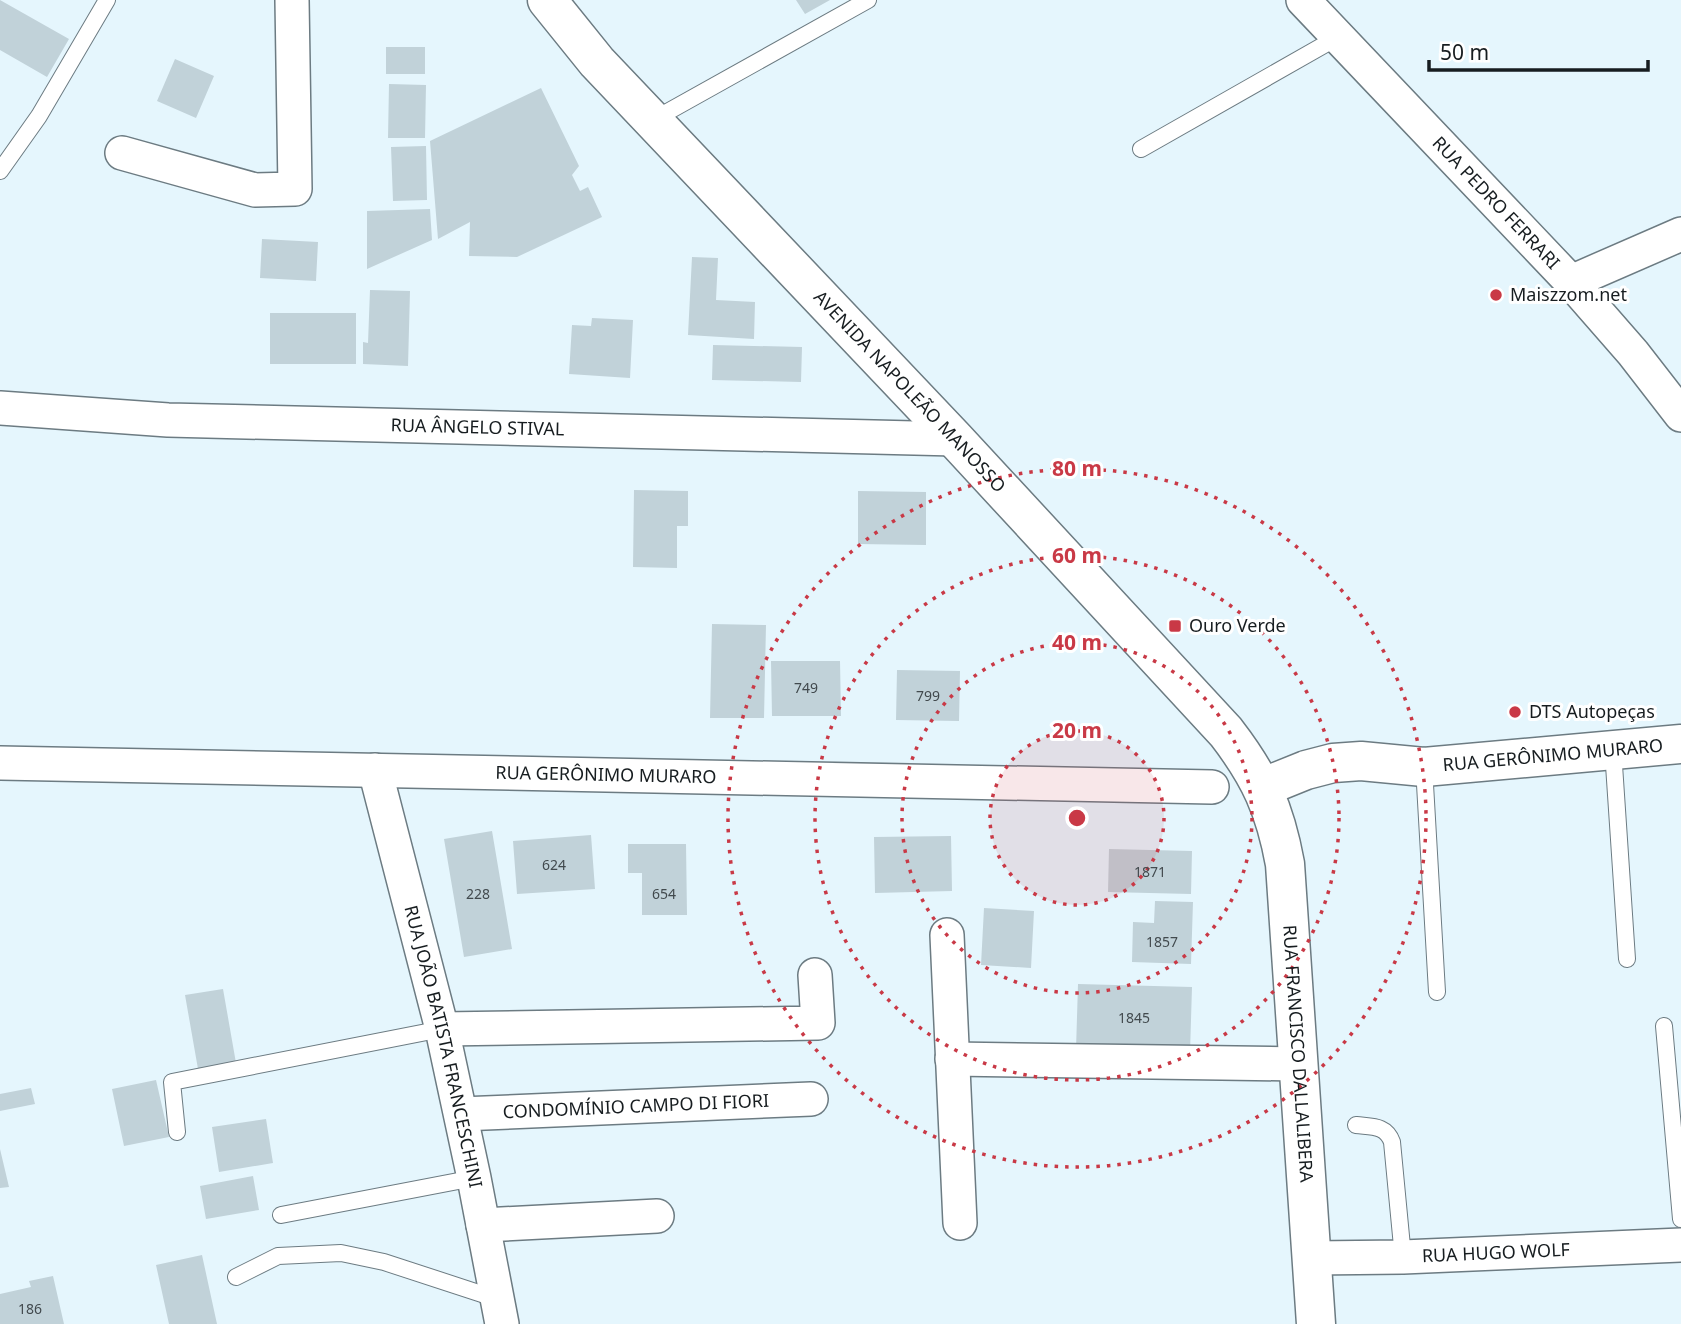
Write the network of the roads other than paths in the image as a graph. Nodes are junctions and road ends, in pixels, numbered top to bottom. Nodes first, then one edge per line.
1 (107, 0) edge
2 (292, 0) edge
3 (547, 0) edge
4 (868, 0) edge
5 (1303, 0) edge
6 (1338, 37) junction
7 (652, 120) junction
8 (1141, 149) dead end
9 (122, 153) dead end
10 (0, 171) edge
11 (1681, 234) edge
12 (1572, 282) junction
13 (0, 408) edge
14 (1681, 415) edge
15 (955, 439) junction
16 (1681, 744) edge
17 (1613, 750) junction
18 (0, 763) edge
19 (1424, 766) junction
20 (375, 770) junction
21 (1212, 787) dead end
22 (1264, 788) junction
23 (947, 935) dead end
24 (1627, 960) dead end
25 (815, 975) dead end
26 (1437, 992) dead end
27 (1664, 1026) dead end
28 (442, 1029) junction
29 (952, 1059) junction
30 (1298, 1065) junction
31 (811, 1099) dead end
32 (461, 1114) junction
33 (1356, 1125) dead end
34 (177, 1132) dead end
35 (474, 1178) junction
36 (281, 1215) dead end
37 (657, 1216) dead end
38 (1681, 1219) edge
39 (960, 1223) dead end
40 (483, 1225) junction
41 (1681, 1245) edge
42 (1403, 1257) junction
43 (1312, 1258) junction
44 (236, 1277) dead end
45 (500, 1312) edge
46 (1316, 1324) edge

1 - 10 lane
2 - 9 street
3 - 7 street, AVENIDA NAPOLEÃO MANOSSO
4 - 7 lane
5 - 6 street, RUA PEDRO FERRARI
6 - 8 lane
6 - 12 street, RUA PEDRO FERRARI
7 - 15 street, AVENIDA NAPOLEÃO MANOSSO
11 - 12 street
12 - 14 street, RUA PEDRO FERRARI
13 - 15 street, RUA ÂNGELO STIVAL
15 - 22 street, AVENIDA NAPOLEÃO MANOSSO
16 - 17 street, RUA GERÔNIMO MURARO
17 - 19 street, RUA GERÔNIMO MURARO
17 - 24 lane
18 - 20 street, RUA GERÔNIMO MURARO
19 - 22 street, RUA GERÔNIMO MURARO
19 - 26 lane
20 - 21 street, RUA GERÔNIMO MURARO
20 - 28 street, RUA JOÃO BATISTA FRANCESCHINI
22 - 30 street, RUA FRANCISCO DALLALIBERA
23 - 29 street
25 - 28 street
27 - 38 lane
28 - 32 street, RUA JOÃO BATISTA FRANCESCHINI
28 - 34 lane
29 - 30 street
29 - 39 street
30 - 43 street, RUA FRANCISCO DALLALIBERA
31 - 32 street, CONDOMÍNIO CAMPO DI FIORI
32 - 35 street, RUA JOÃO BATISTA FRANCESCHINI
33 - 42 lane
35 - 36 lane
35 - 40 street, RUA JOÃO BATISTA FRANCESCHINI
37 - 40 street
40 - 45 street, RUA JOÃO BATISTA FRANCESCHINI
41 - 42 street, RUA HUGO WOLF
42 - 43 street, RUA HUGO WOLF
43 - 46 street, RUA FRANCISCO DALLALIBERA
44 - 45 lane

